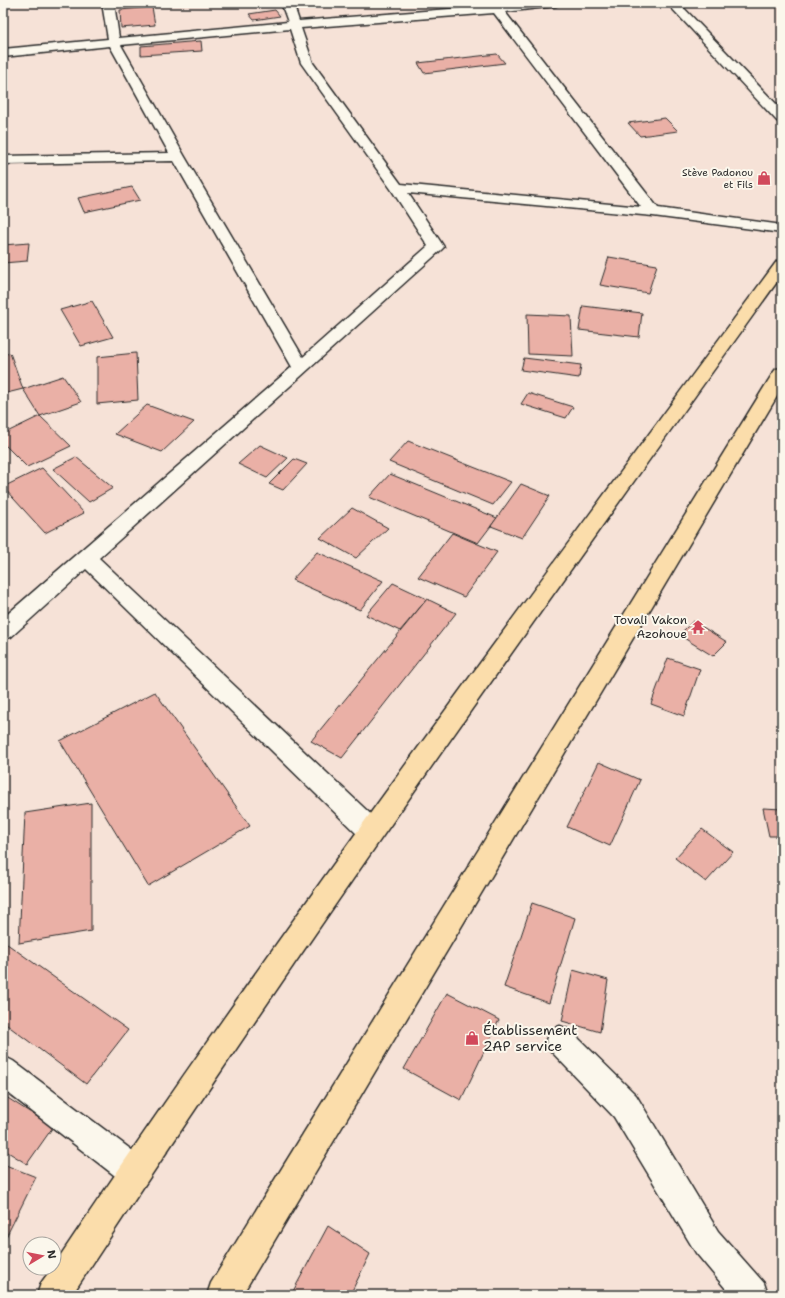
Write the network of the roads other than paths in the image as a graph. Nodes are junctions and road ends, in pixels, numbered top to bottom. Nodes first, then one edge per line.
1 (108, 3) edge
2 (287, 3) edge
3 (556, 3) edge
4 (673, 3) edge
5 (497, 9) junction
6 (294, 25) junction
7 (114, 42) junction
8 (3, 53) edge
9 (782, 118) edge
10 (178, 157) junction
11 (3, 160) edge
12 (397, 188) junction
13 (653, 212) junction
14 (782, 229) edge
15 (782, 264) edge
16 (301, 368) junction
17 (782, 373) edge
18 (86, 557) junction
19 (3, 631) edge
20 (370, 830) junction
21 (560, 1040) dead end
22 (3, 1071) edge
23 (134, 1171) junction
24 (53, 1295) edge
25 (223, 1295) edge
26 (752, 1295) edge

1 - 7 street
2 - 6 street
3 - 5 street
4 - 9 street
5 - 6 street
5 - 13 street
6 - 7 street
6 - 12 street
7 - 8 street
7 - 10 street
10 - 11 street
10 - 16 street
12 - 13 street
12 - 16 street
13 - 14 street
15 - 20 highway
16 - 18 street
17 - 25 highway
18 - 19 street
18 - 20 street
20 - 23 highway
21 - 26 street
22 - 23 street
23 - 24 highway

